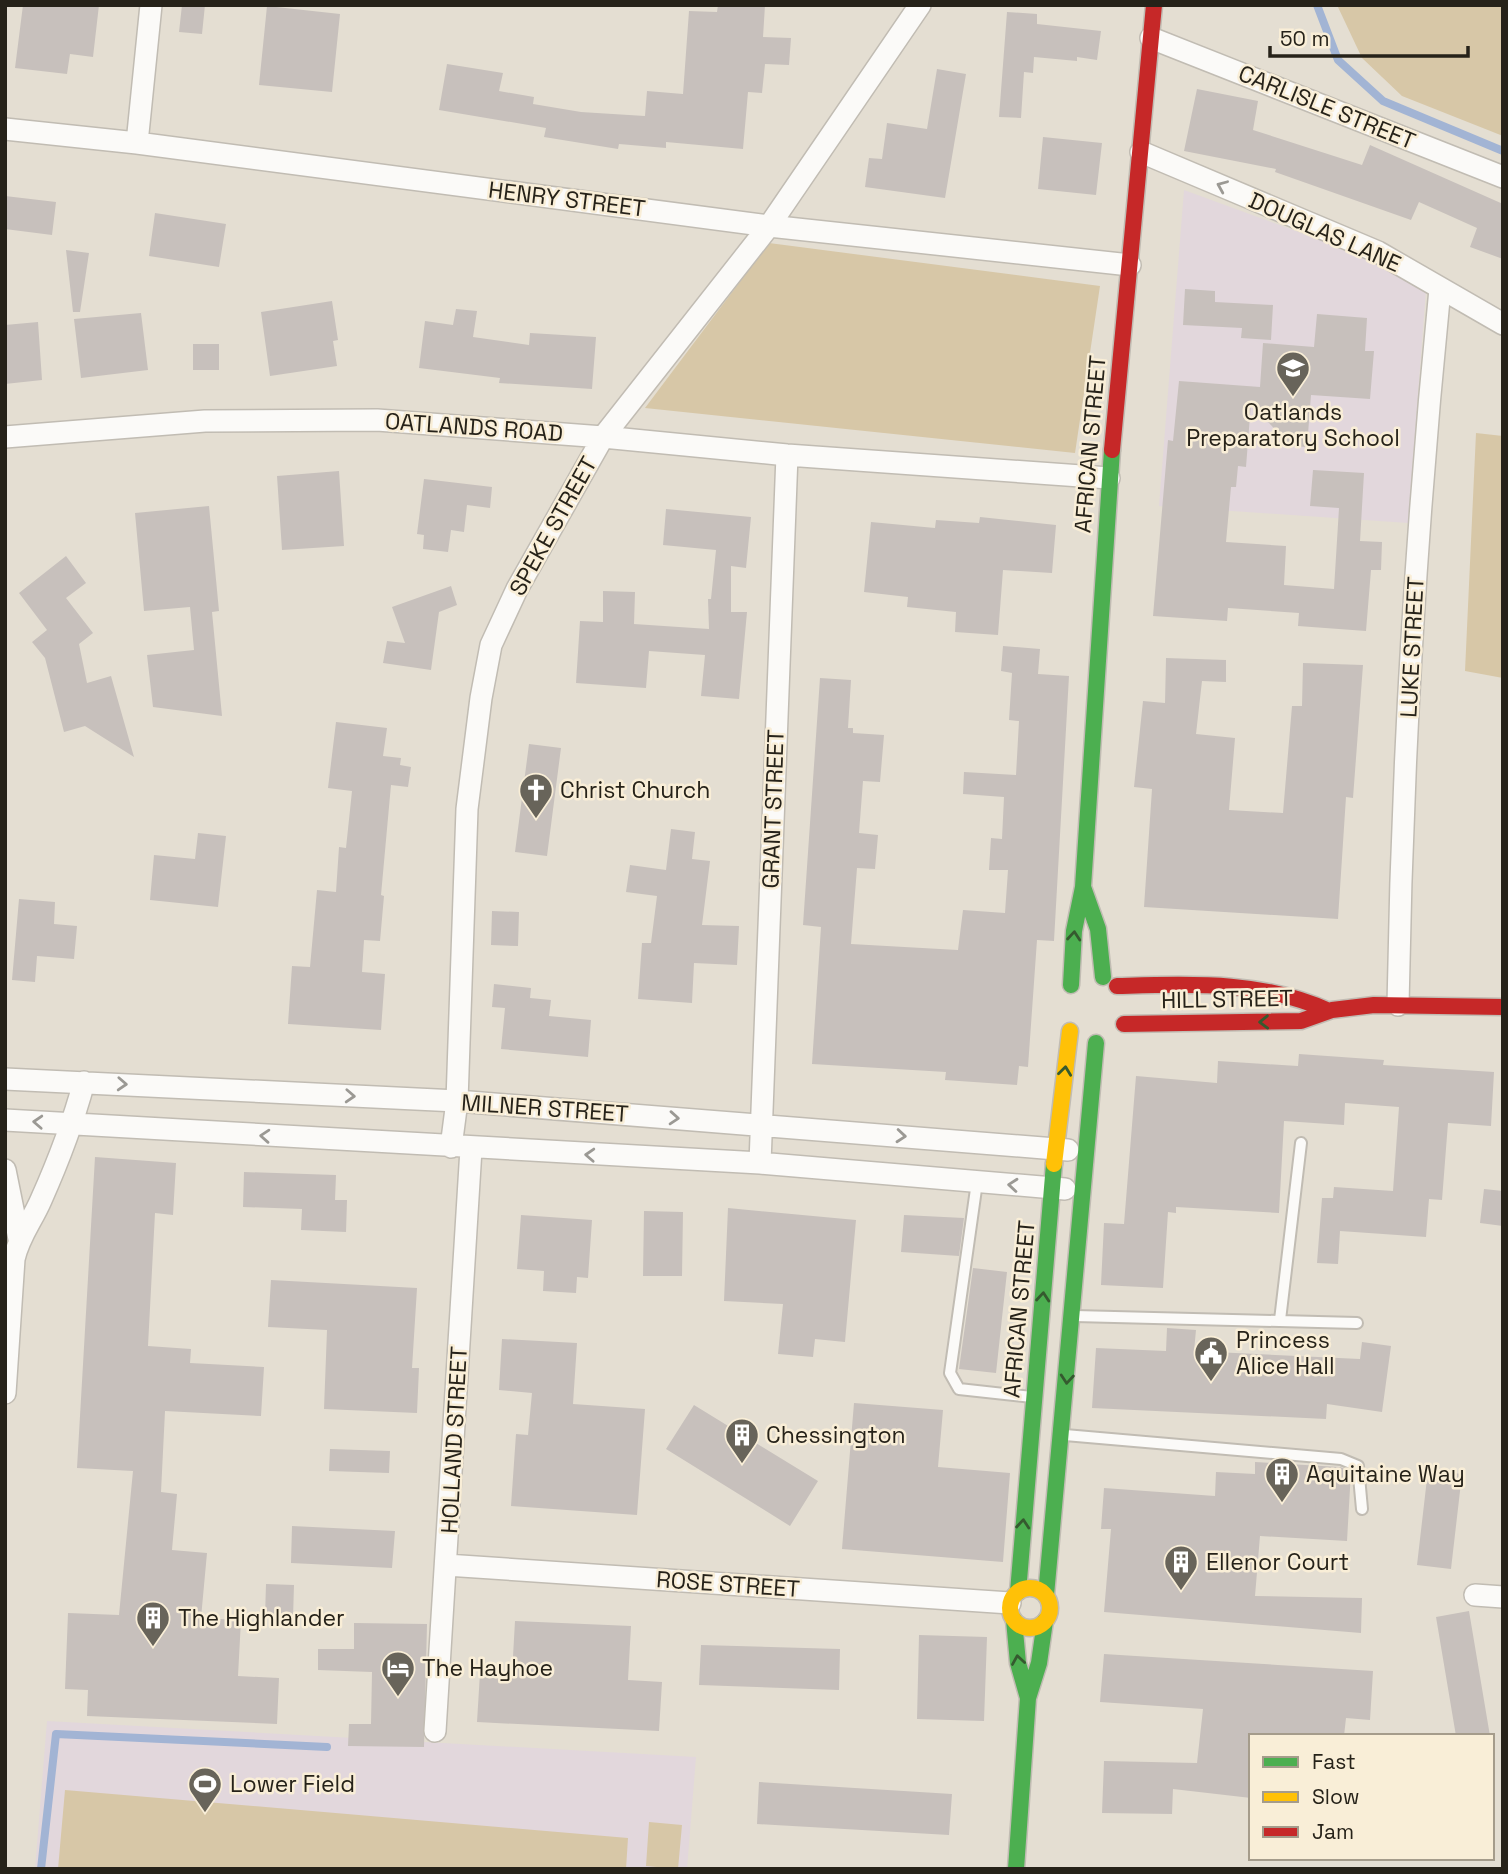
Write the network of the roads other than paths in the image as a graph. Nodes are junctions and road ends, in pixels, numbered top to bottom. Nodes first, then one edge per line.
1 (151, 5) edge
2 (920, 5) edge
3 (1154, 5) edge
4 (1151, 38) junction
5 (5, 129) edge
6 (137, 143) junction
7 (1141, 152) junction
8 (1503, 177) edge
9 (769, 226) junction
10 (1130, 265) junction
11 (1440, 289) junction
12 (1503, 324) edge
13 (603, 437) junction
14 (5, 438) edge
15 (787, 455) junction
16 (1109, 478) junction
17 (1083, 887) junction
18 (1110, 981) junction
19 (1068, 990) joint
20 (1398, 1005) junction
21 (1503, 1007) edge
22 (1329, 1011) junction
23 (1116, 1026) junction
24 (5, 1079) edge
25 (84, 1082) junction
26 (457, 1101) junction
27 (5, 1120) edge
28 (73, 1124) junction
29 (761, 1125) junction
30 (1301, 1143) dead end
31 (461, 1148) junction
32 (1055, 1149) junction
33 (1084, 1150) junction
34 (760, 1163) junction
35 (5, 1170) edge
36 (977, 1182) junction
37 (1052, 1188) junction
38 (1081, 1190) junction
39 (13, 1255) edge
40 (1072, 1316) junction
41 (1280, 1320) junction
42 (1357, 1323) dead end
43 (5, 1393) edge
44 (1034, 1397) junction
45 (1062, 1434) junction
46 (1362, 1509) dead end
47 (446, 1565) junction
48 (1046, 1595) junction
49 (1475, 1595) dead end
50 (1503, 1597) edge
51 (1014, 1605) junction
52 (1045, 1621) junction
53 (1028, 1698) junction
54 (435, 1731) dead end
55 (1016, 1869) edge

1 - 6 street
2 - 9 street, SPEKE STREET
3 - 4 street, AFRICAN STREET
4 - 7 street, AFRICAN STREET
4 - 8 street, CARLISLE STREET
5 - 6 street, HENRY STREET
6 - 9 street, HENRY STREET
7 - 10 street, AFRICAN STREET
11 -> 7 street, DOUGLAS LANE
9 - 10 street, HENRY STREET
9 - 13 street, SPEKE STREET
10 - 16 street, AFRICAN STREET
11 - 12 street, DOUGLAS LANE
11 - 20 street, LUKE STREET
13 - 14 street, OATLANDS ROAD
13 - 15 street, OATLANDS ROAD
13 - 26 street, SPEKE STREET
15 - 16 street, OATLANDS ROAD
15 - 29 street, GRANT STREET
16 - 17 street, AFRICAN STREET
17 - 18 street, AFRICAN STREET
19 -> 17 street, AFRICAN STREET
18 - 19 street, HILL STREET
18 - 22 street, HILL STREET
18 - 23 street
20 - 21 street, HILL STREET
20 - 22 street, HILL STREET
22 -> 23 street, HILL STREET
32 -> 23 street, AFRICAN STREET
23 - 33 street
24 - 25 street, MILNER STREET
25 -> 26 street, MILNER STREET
25 - 28 street
26 -> 29 street, MILNER STREET
26 - 31 street, SPEKE STREET
28 -> 27 street, MILNER STREET
31 -> 28 street, MILNER STREET
28 - 39 street
29 -> 32 street, MILNER STREET
29 - 34 street, GRANT STREET
30 - 41 lane
34 -> 31 street, MILNER STREET
31 - 47 street, HOLLAND STREET
32 - 33 street, MILNER STREET
32 - 37 street, AFRICAN STREET
33 - 38 street
34 - 36 street, MILNER STREET
35 - 39 street
37 -> 36 street, MILNER STREET
36 - 44 lane
37 - 38 street, MILNER STREET
44 -> 37 street, AFRICAN STREET
38 - 40 street
39 - 43 street
40 - 41 lane
40 -> 45 street
41 - 42 lane
51 -> 44 street, AFRICAN STREET
45 - 46 lane
45 - 48 street
47 - 51 street, ROSE STREET
47 - 54 street, HOLLAND STREET
48 - 51 street
48 - 52 street
49 - 50 street
51 - 52 street
53 -> 51 street, AFRICAN STREET
52 - 53 street, AFRICAN STREET
53 - 55 street, AFRICAN STREET

